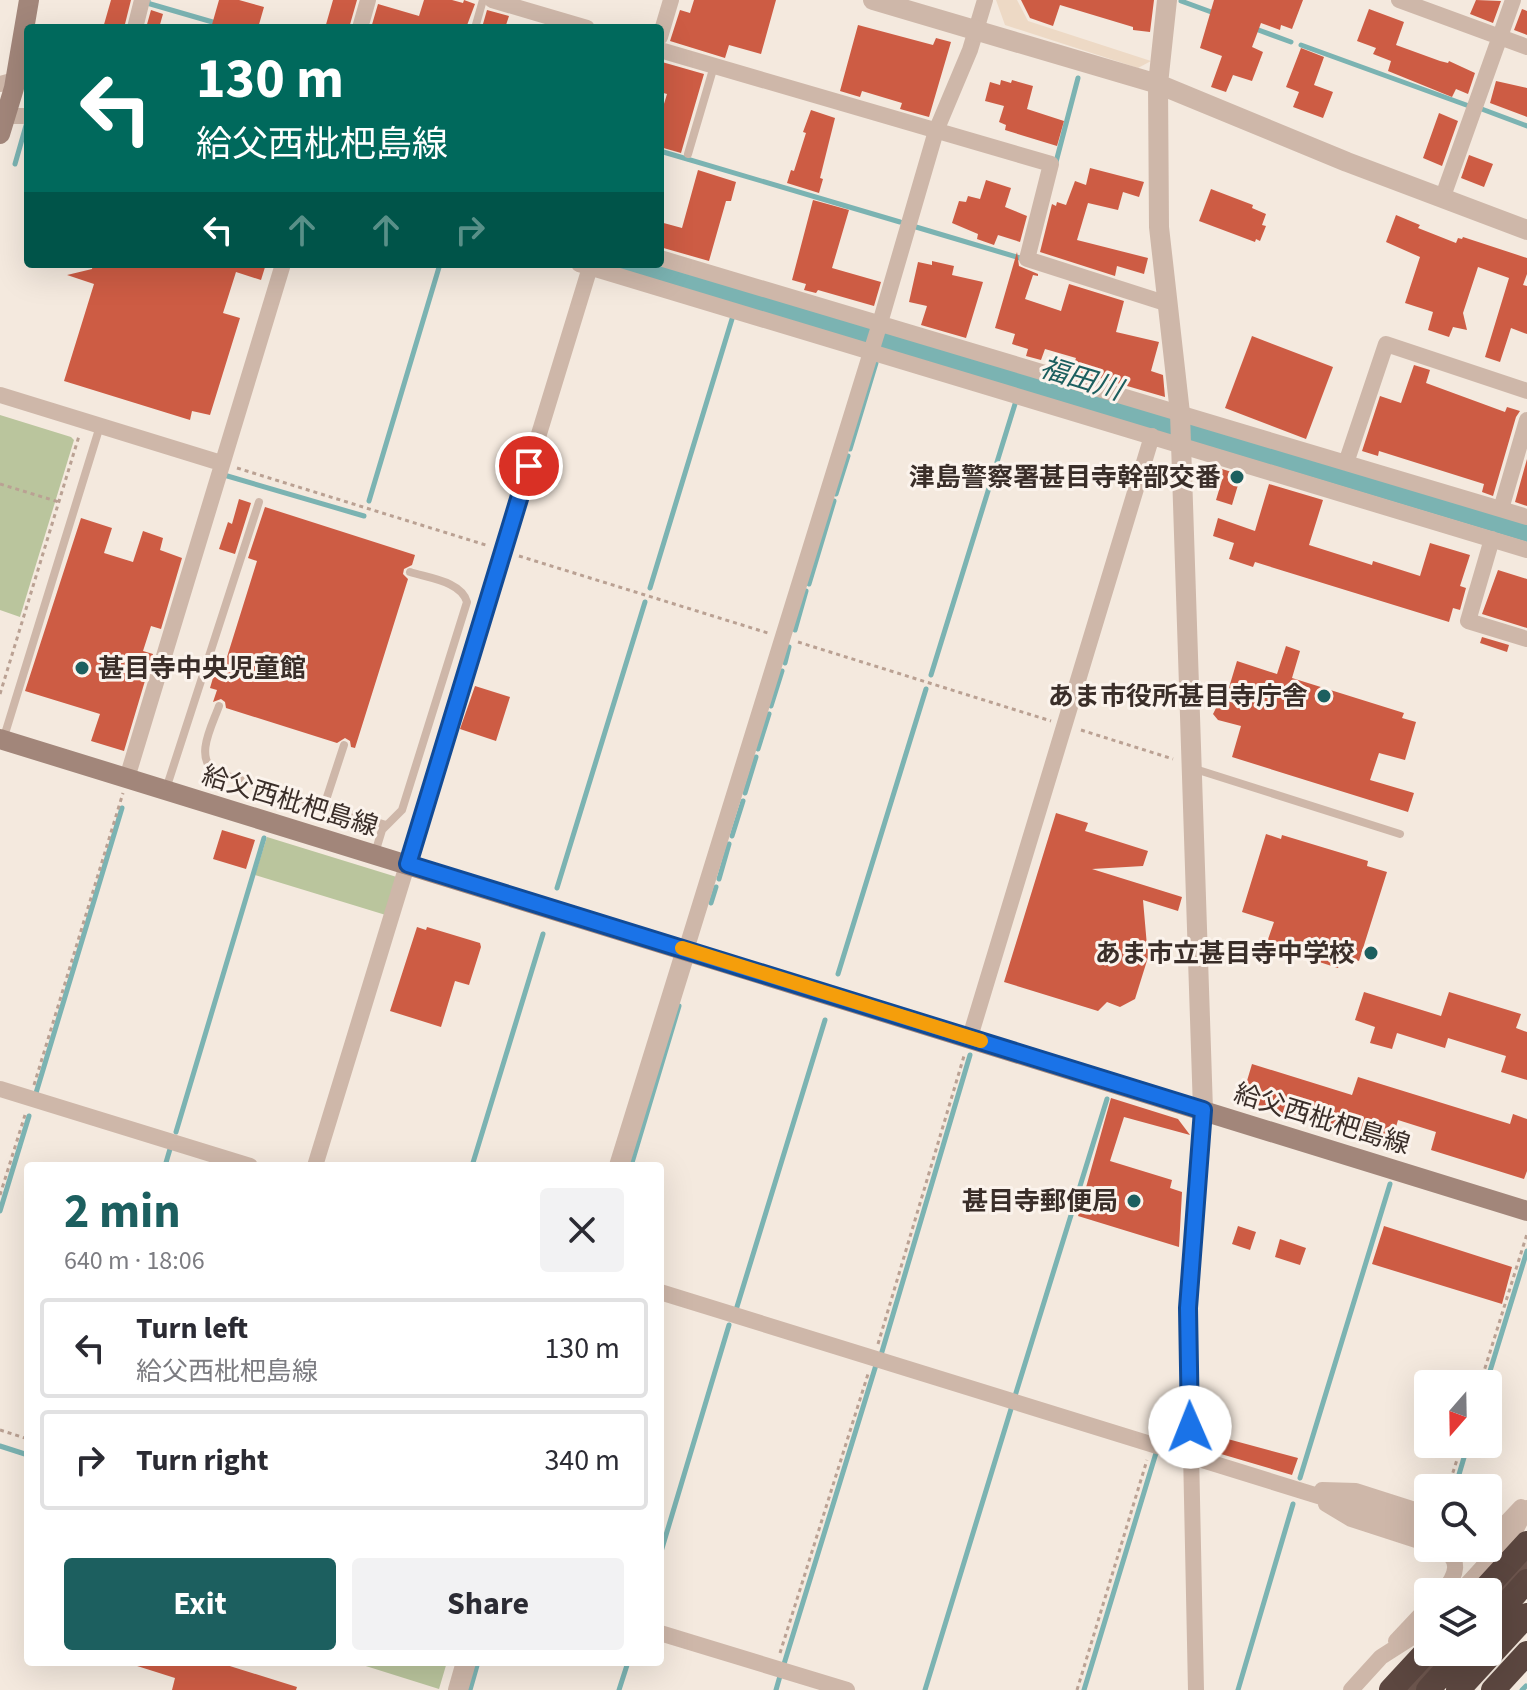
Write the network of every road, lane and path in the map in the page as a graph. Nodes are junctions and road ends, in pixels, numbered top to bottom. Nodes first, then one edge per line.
1 (29, 0) edge
2 (142, 0) edge
3 (368, 0) edge
4 (483, 0) edge
5 (492, 0) edge
6 (671, 0) edge
7 (873, 0) edge
8 (985, 0) edge
9 (1167, 0) edge
10 (1399, 0) edge
11 (1513, 0) edge
12 (25, 24) edge
13 (136, 24) edge
14 (361, 24) edge
15 (476, 24) edge
16 (573, 24) edge
17 (664, 24) edge
18 (24, 28) edge
19 (977, 31) junction
20 (1500, 36) junction
21 (1527, 47) edge
22 (664, 51) edge
23 (714, 65) junction
24 (14, 83) edge
25 (1158, 84) junction
26 (24, 117) edge
27 (4, 120) edge
28 (936, 131) junction
29 (688, 154) dead end
30 (1442, 199) junction
31 (1527, 230) edge
32 (664, 259) edge
33 (282, 268) edge
34 (586, 268) edge
35 (597, 268) edge
36 (1168, 304) junction
37 (880, 323) junction
38 (872, 350) junction
39 (1527, 391) edge
40 (0, 395) edge
41 (1180, 413) junction
42 (1527, 420) edge
43 (92, 423) junction
44 (1152, 436) junction
45 (1181, 442) junction
46 (221, 463) junction
47 (1346, 463) junction
48 (0, 484) edge
49 (59, 502) junction
50 (259, 502) dead end
51 (1501, 509) junction
52 (1527, 517) edge
53 (1492, 539) junction
54 (1527, 550) edge
55 (503, 551) junction
56 (410, 572) dead end
57 (783, 637) junction
58 (1527, 639) edge
59 (0, 694) edge
60 (219, 706) dead end
61 (1065, 725) junction
62 (2, 740) edge
63 (344, 745) dead end
64 (1193, 767) junction
65 (127, 778) junction
66 (166, 790) junction
67 (324, 806) junction
68 (386, 825) junction
69 (1400, 834) dead end
70 (374, 854) junction
71 (408, 864) junction
72 (686, 950) junction
73 (970, 1037) junction
74 (0, 1089) edge
75 (30, 1098) junction
76 (1203, 1110) junction
77 (235, 1162) edge
78 (316, 1162) edge
79 (620, 1162) edge
80 (0, 1195) edge
81 (1527, 1211) edge
82 (1527, 1234) edge
83 (664, 1293) edge
84 (873, 1358) junction
85 (1484, 1370) edge
86 (0, 1430) edge
87 (24, 1438) edge
88 (1152, 1445) junction
89 (1191, 1456) junction
90 (1301, 1489) junction
91 (1527, 1500) edge
92 (1527, 1508) edge
93 (1414, 1510) edge
94 (1414, 1525) edge
95 (1502, 1526) edge
96 (1414, 1539) edge
97 (1527, 1543) edge
98 (1527, 1561) edge
99 (1473, 1578) edge
100 (1495, 1578) edge
101 (1527, 1581) edge
102 (1502, 1589) edge
103 (1502, 1609) edge
104 (1527, 1615) edge
105 (1414, 1622) edge
106 (664, 1634) edge
107 (1414, 1636) edge
108 (1527, 1653) edge
109 (1381, 1657) junction
110 (1414, 1665) edge
111 (465, 1666) edge
112 (1431, 1666) edge
113 (1449, 1666) edge
114 (775, 1668) junction
115 (458, 1690) edge
116 (847, 1690) edge
117 (1077, 1690) edge
118 (1196, 1690) edge
119 (1351, 1690) edge
120 (1391, 1690) edge
121 (1409, 1690) edge
122 (1428, 1690) edge
123 (1458, 1690) edge
124 (1493, 1690) edge

1 - 12 main road
2 - 13 street
3 - 14 street
4 - 15 lane
5 - 16 street
6 - 17 street
7 - 19 street
8 - 19 street
9 - 25 street
10 - 20 street
11 - 20 street
18 - 24 main road
19 - 25 street
19 - 28 street
20 - 21 street
20 - 30 street
22 - 23 street
23 - 28 street
23 - 29 lane
24 - 27 main road
25 - 30 street
25 - 36 street
26 - 27 street
28 - 36 street
28 - 37 street
30 - 31 street
32 - 37 street
33 - 46 street
34 - 55 street
35 - 38 street
36 - 41 street
37 - 38 street
37 - 41 street
38 - 44 street
38 - 57 street
39 - 47 street
40 - 43 street
41 - 45 street
41 - 47 street
42 - 51 street
43 - 46 street
43 - 49 path
43 - 62 lane
44 - 45 street
44 - 61 street
45 - 53 street
45 - 64 street
46 - 55 path
46 - 65 street
47 - 51 street
48 - 49 path
49 - 59 path
50 - 66 lane
51 - 52 street
53 - 54 street
53 - 58 street
55 - 57 path
55 - 71 street
56 - 68 lane
57 - 61 path
57 - 72 street
60 - 67 lane
61 - 64 path
61 - 73 street
62 - 65 main road, 給父西枇杷島線
63 - 67 lane
64 - 69 lane
64 - 76 street
65 - 66 main road, 給父西枇杷島線
65 - 75 path
66 - 70 main road, 給父西枇杷島線
67 - 68 lane
68 - 70 lane
70 - 71 main road, 給父西枇杷島線
71 - 72 main road, 給父西枇杷島線
71 - 78 street
72 - 73 main road, 給父西枇杷島線
72 - 79 street
73 - 76 main road, 給父西枇杷島線
73 - 84 path
74 - 75 street
75 - 77 street
75 - 80 path
76 - 81 main road, 給父西枇杷島線
76 - 89 street
82 - 85 path
83 - 84 street
84 - 88 street
84 - 114 path
86 - 87 path
88 - 89 street
88 - 117 path
89 - 90 street
89 - 118 street
90 - 93 street
90 - 94 street
90 - 96 street
91 - 95 street
92 - 99 street
97 - 100 highway, bridge
98 - 102 highway
101 - 103 highway
104 - 123 highway
105 - 109 street
106 - 114 street
107 - 109 street
108 - 124 highway
109 - 119 street
110 - 120 highway
111 - 115 street
112 - 121 highway
113 - 122 highway
114 - 116 street

